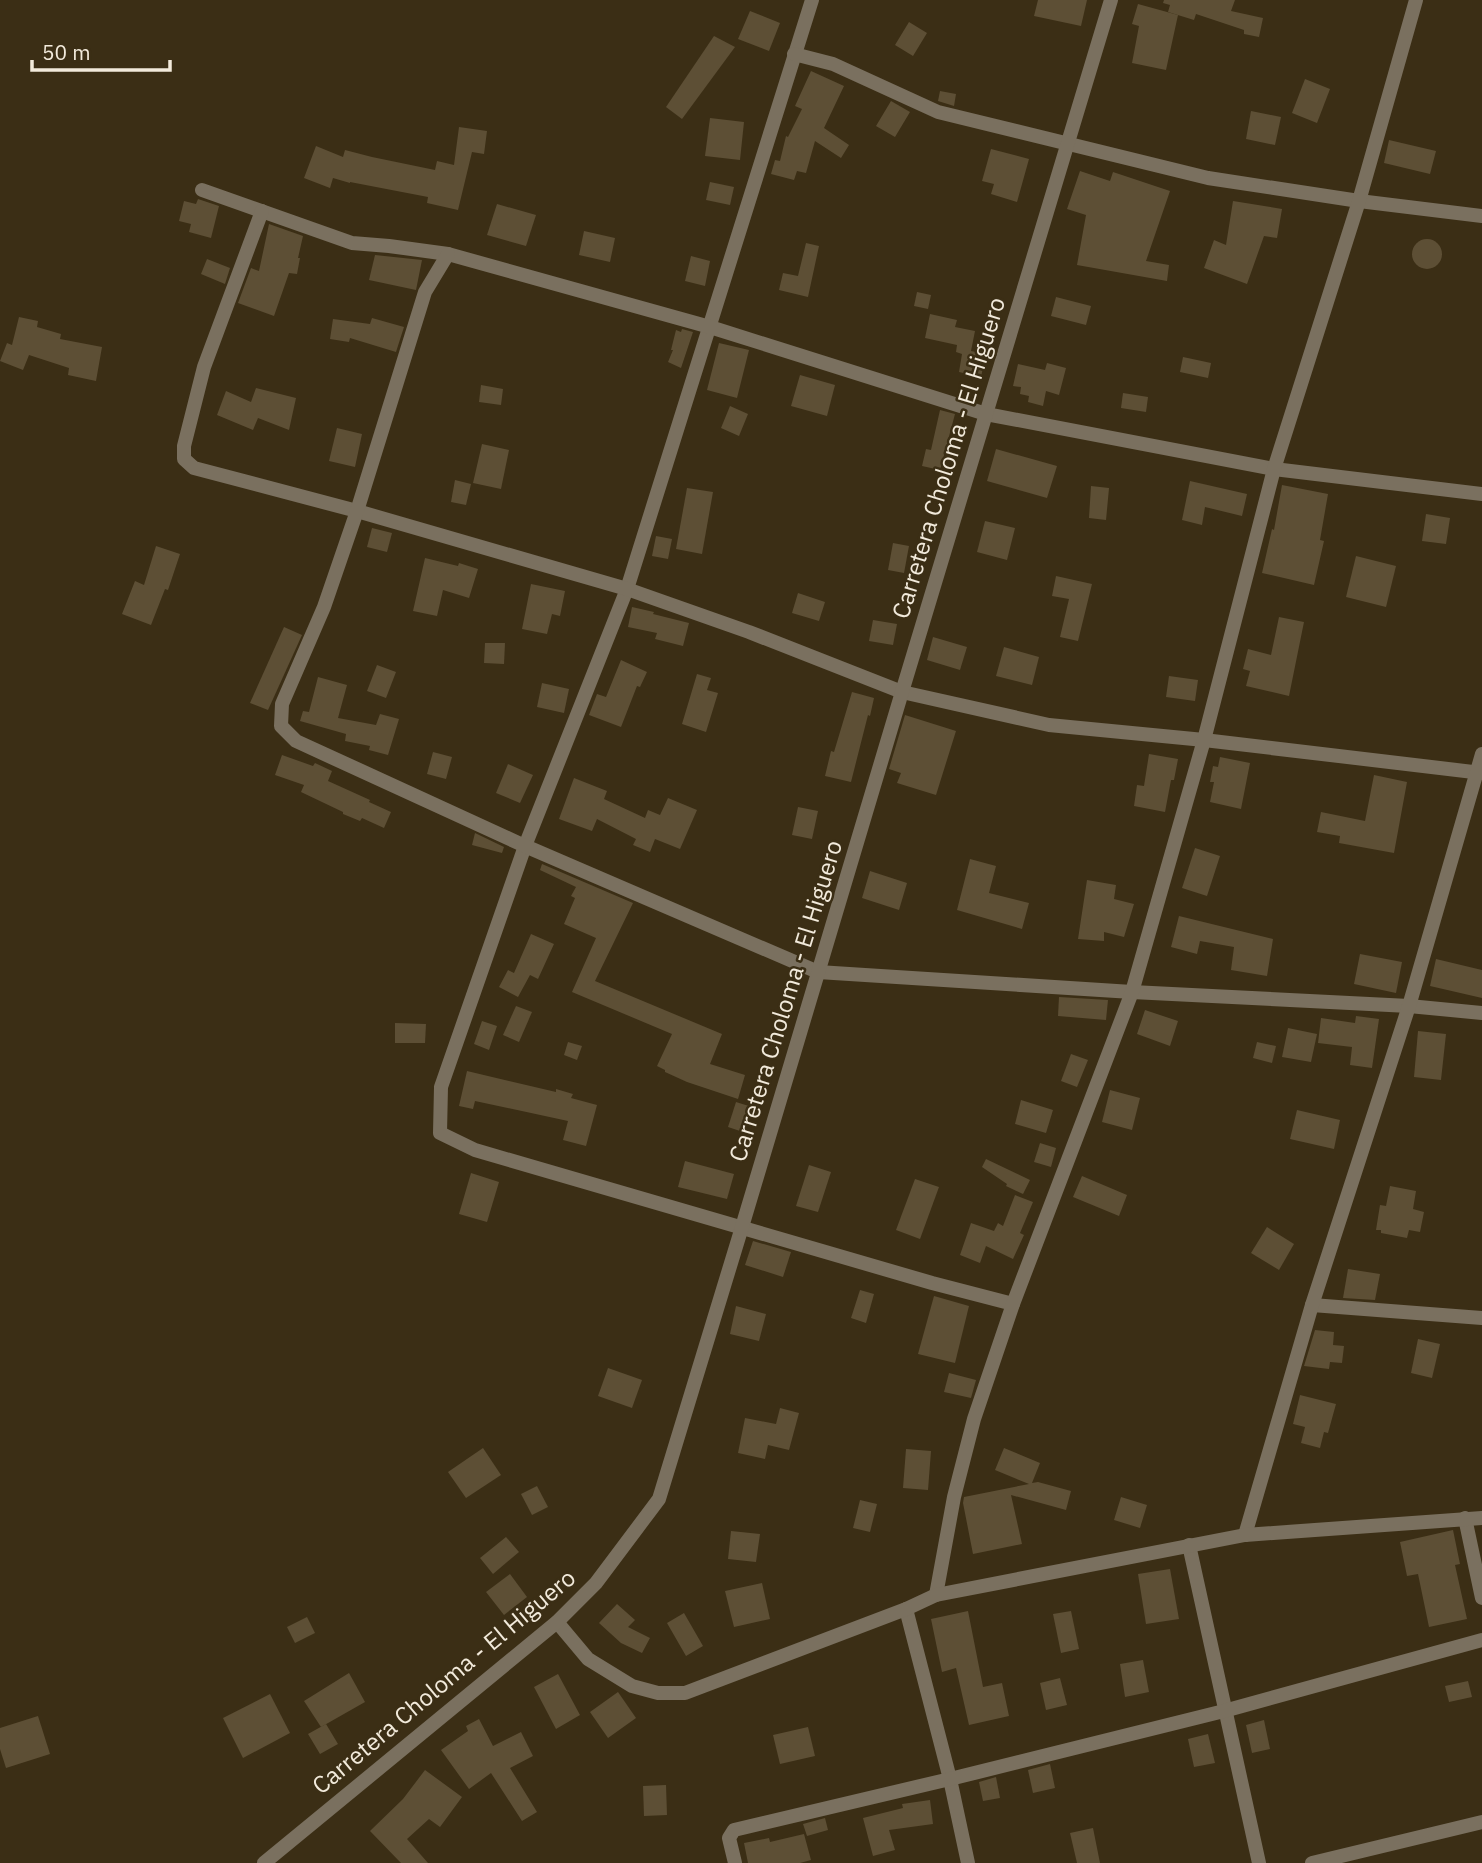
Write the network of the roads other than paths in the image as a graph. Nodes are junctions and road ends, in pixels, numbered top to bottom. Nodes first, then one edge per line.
1 (812, 0) edge
2 (1111, 0) edge
3 (1416, 0) edge
4 (794, 54) junction
5 (1068, 144) junction
6 (202, 190) dead end
7 (1359, 201) junction
8 (262, 211) junction
9 (1482, 216) edge
10 (448, 254) junction
11 (710, 327) junction
12 (985, 414) junction
13 (1274, 468) junction
14 (1482, 494) edge
15 (358, 511) junction
16 (627, 589) junction
17 (901, 692) junction
18 (1204, 740) junction
19 (1482, 754) edge
20 (1479, 772) edge
21 (525, 846) junction
22 (818, 972) junction
23 (1132, 992) junction
24 (1409, 1006) junction
25 (1482, 1013) edge
26 (742, 1227) junction
27 (1013, 1304) junction
28 (1312, 1305) junction
29 (1482, 1318) edge
30 (1465, 1518) junction
31 (1482, 1518) edge
32 (1245, 1535) junction
33 (1189, 1545) junction
34 (936, 1595) junction
35 (1482, 1598) edge
36 (906, 1609) junction
37 (557, 1622) junction
38 (1482, 1640) edge
39 (1224, 1711) junction
40 (950, 1779) junction
41 (1482, 1822) edge
42 (264, 1863) edge
43 (735, 1863) edge
44 (968, 1863) edge
45 (1259, 1863) edge
46 (1312, 1863) edge

1 - 4 street
2 - 5 street, Carretera Choloma - El Higuero
3 - 7 street
4 - 5 street
4 - 11 street
5 - 7 street
5 - 12 street, Carretera Choloma - El Higuero
6 - 8 street
7 - 9 street
7 - 13 street
8 - 10 street
8 - 15 street
10 - 11 street
10 - 15 street
11 - 12 street
11 - 16 street
12 - 13 street
12 - 17 street, Carretera Choloma - El Higuero
13 - 14 street
13 - 18 street
15 - 16 street
15 - 21 street
16 - 17 street
16 - 21 street
17 - 18 street
17 - 22 street, Carretera Choloma - El Higuero
18 - 20 street
18 - 23 street
19 - 20 street
20 - 24 street
21 - 22 street
21 - 26 street
22 - 23 street
22 - 26 street, Carretera Choloma - El Higuero
23 - 24 street
23 - 27 street
24 - 25 street
24 - 28 street
26 - 27 street
26 - 37 street, Carretera Choloma - El Higuero
27 - 34 street
28 - 29 street
28 - 32 street
30 - 31 street
30 - 32 street
30 - 35 street
32 - 33 street
33 - 34 street
33 - 39 street
34 - 36 street
36 - 37 street
36 - 40 street
37 - 42 street, Carretera Choloma - El Higuero
38 - 39 street
39 - 40 street
39 - 45 street
40 - 43 street
40 - 44 street
41 - 46 street

